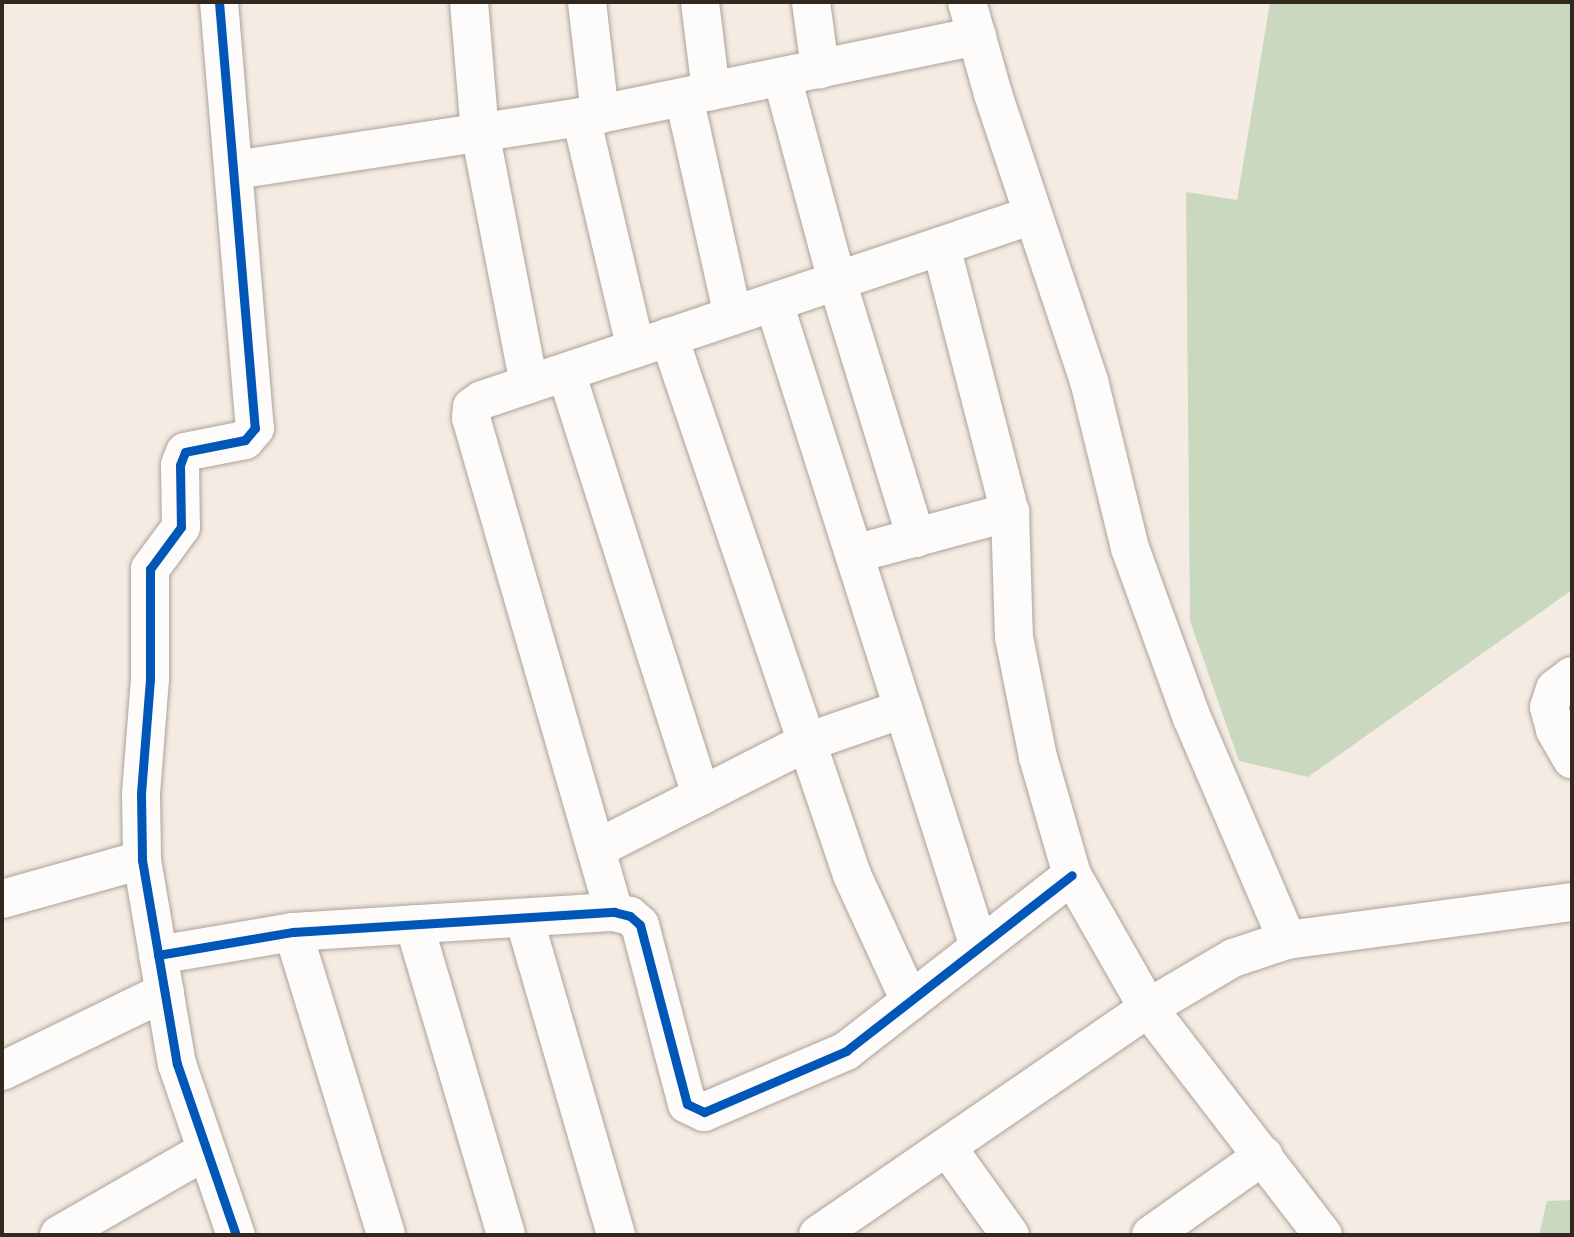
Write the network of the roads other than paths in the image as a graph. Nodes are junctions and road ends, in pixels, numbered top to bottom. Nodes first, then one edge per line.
1 (219, 2) edge
2 (470, 2) edge
3 (587, 2) edge
4 (700, 2) edge
5 (811, 2) edge
6 (972, 19) edge
7 (820, 69) junction
8 (782, 77) junction
9 (698, 94) junction
10 (591, 115) junction
11 (480, 132) junction
12 (235, 170) junction
13 (1034, 215) junction
14 (941, 246) junction
15 (837, 281) junction
16 (774, 303) junction
17 (733, 316) junction
18 (653, 343) junction
19 (566, 372) junction
20 (529, 384) junction
21 (1010, 512) junction
22 (916, 538) junction
23 (854, 554) junction
24 (1572, 676) edge
25 (903, 709) junction
26 (807, 741) junction
27 (1571, 754) edge
28 (701, 796) junction
29 (596, 849) junction
30 (142, 860) junction
31 (1072, 875) junction
32 (2, 899) edge
33 (1572, 902) edge
34 (614, 912) junction
35 (524, 918) junction
36 (414, 924) junction
37 (293, 932) junction
38 (1287, 940) junction
39 (979, 947) junction
40 (158, 955) junction
41 (165, 992) junction
42 (910, 1001) junction
43 (1148, 1008) junction
44 (2, 1071) edge
45 (947, 1147) junction
46 (205, 1151) junction
47 (1264, 1156) junction
48 (59, 1235) edge
49 (236, 1235) edge
50 (386, 1235) edge
51 (506, 1235) edge
52 (616, 1235) edge
53 (818, 1235) edge
54 (1010, 1235) edge
55 (1151, 1235) edge
56 (1323, 1235) edge

1 - 12 street
2 - 11 street
3 - 10 street
4 - 9 street
5 - 7 street
6 - 7 street
6 - 13 street
7 - 8 street
8 - 9 street
8 - 15 street
9 - 10 street
9 - 17 street
10 - 11 street
10 - 18 street
11 - 12 street
11 - 20 street
12 - 30 street
13 - 14 street
13 - 38 street
14 - 15 street
14 - 21 street
15 - 16 street
15 - 22 street
16 - 17 street
16 - 23 street
17 - 18 street
18 - 19 street
18 - 26 street
19 - 20 street
19 - 28 street
20 - 29 street
21 - 22 street
21 - 31 street
22 - 23 street
23 - 25 street
24 - 27 street
25 - 26 street
25 - 39 street
26 - 28 street
26 - 42 street
28 - 29 street
29 - 34 street
30 - 32 street
30 - 40 street
31 - 39 street
31 - 43 street
33 - 38 street
34 - 35 street
34 - 42 street
35 - 36 street
35 - 52 street
36 - 37 street
36 - 51 street
37 - 40 street
37 - 50 street
38 - 43 street
39 - 42 street
40 - 41 street
41 - 44 street
41 - 46 street
43 - 45 street
43 - 47 street
45 - 53 street
45 - 54 street
46 - 48 street
46 - 49 street
47 - 55 street
47 - 56 street

